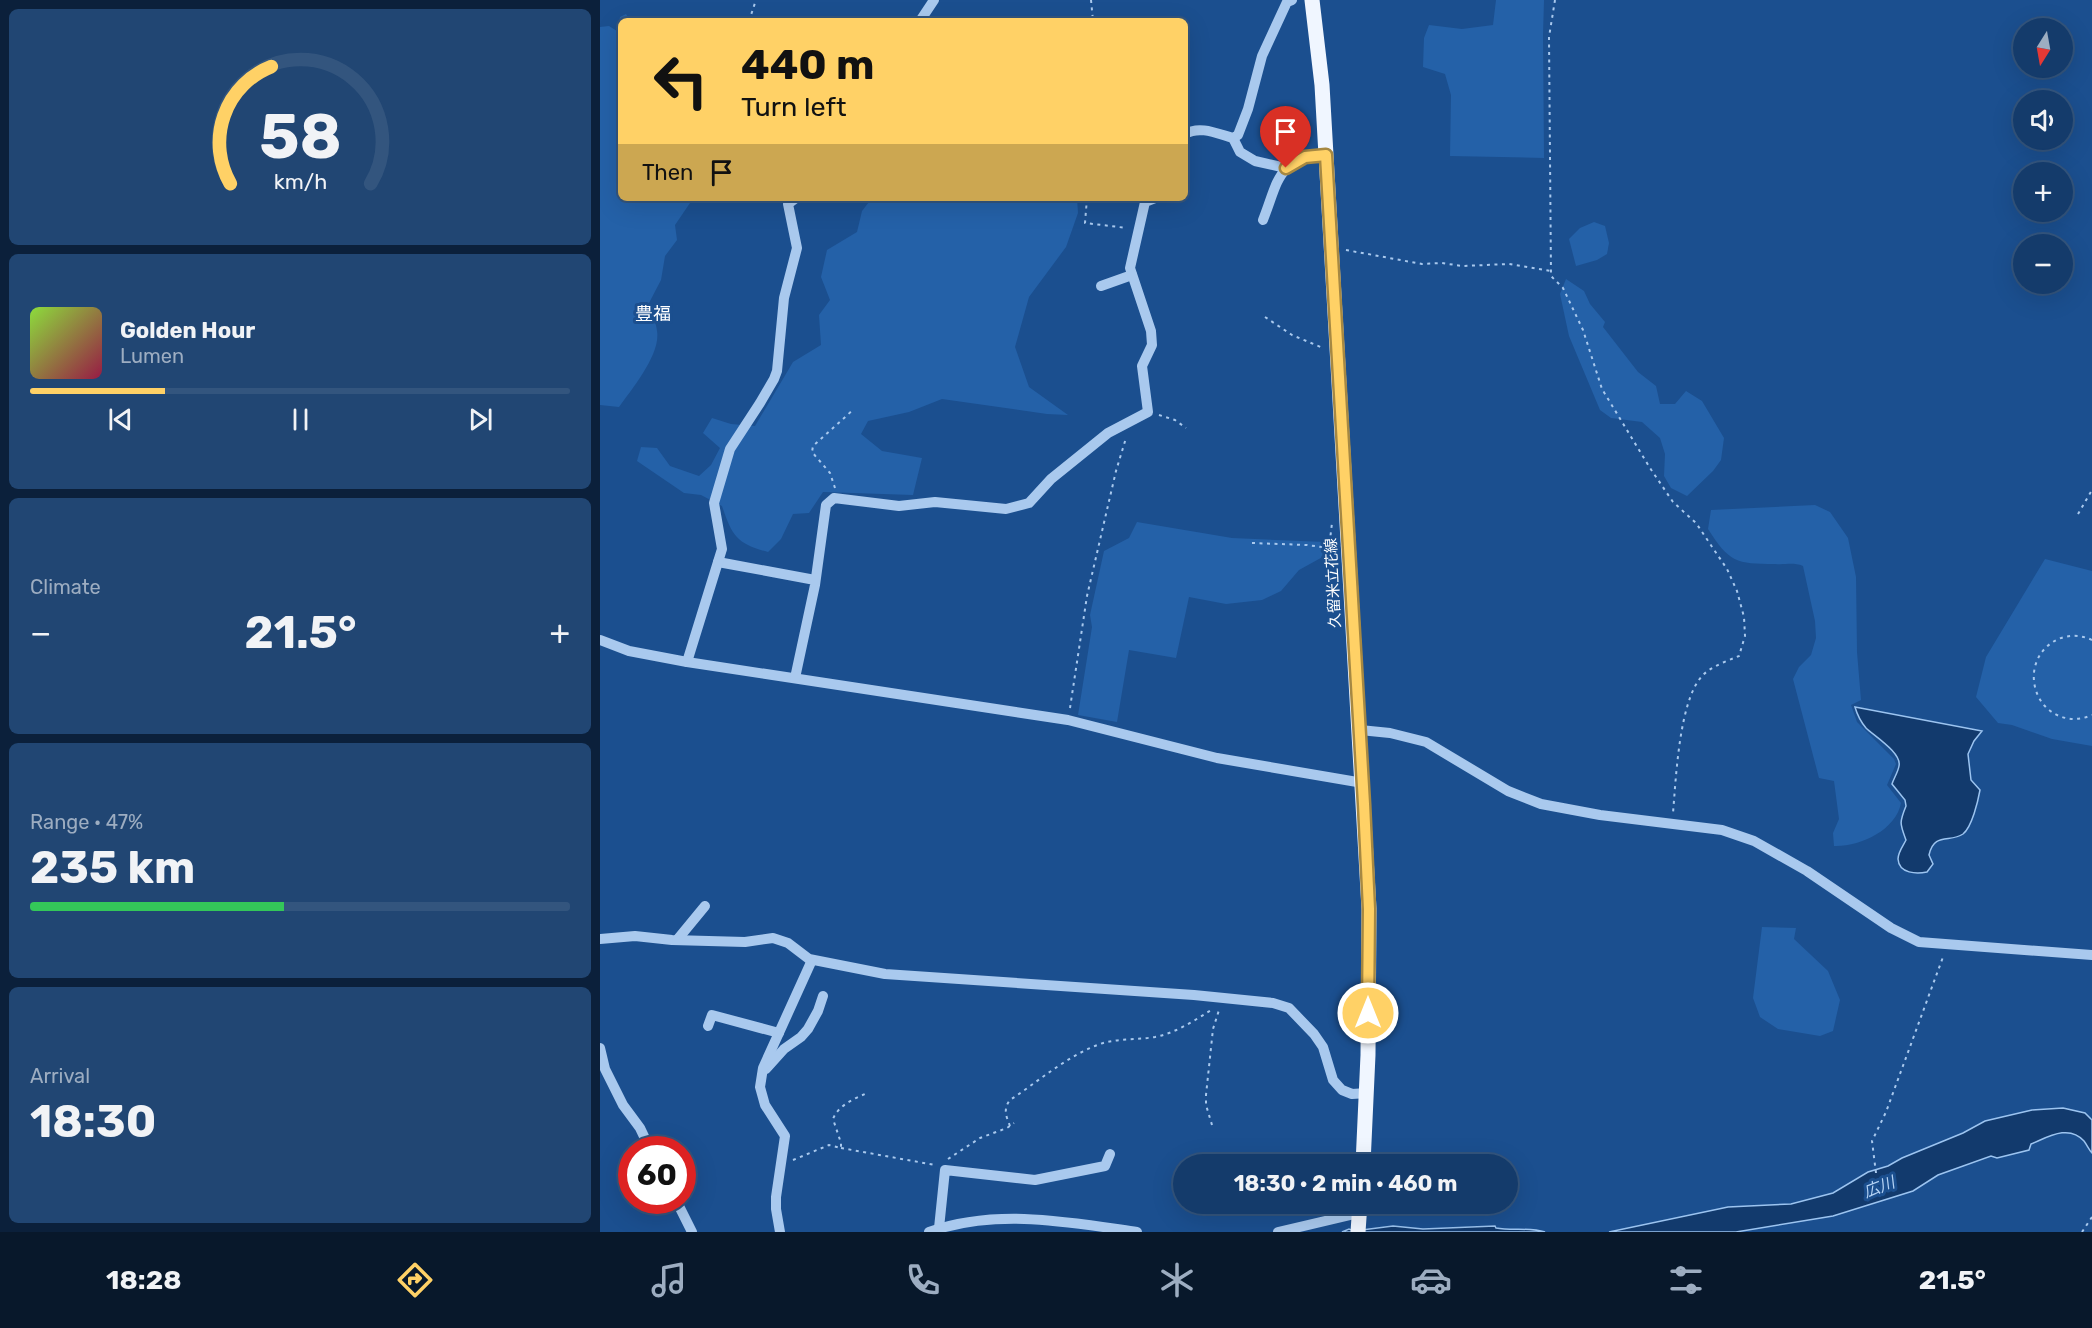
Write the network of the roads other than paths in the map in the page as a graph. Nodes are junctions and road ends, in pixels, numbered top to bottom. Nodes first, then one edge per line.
1 (934, 0) edge
2 (1292, 0) edge
3 (1312, 0) edge
4 (922, 18) edge
5 (1188, 132) edge
6 (1233, 138) junction
7 (1326, 155) junction
8 (1286, 168) junction
9 (792, 201) edge
10 (1148, 201) edge
11 (1263, 220) dead end
12 (1132, 275) junction
13 (1101, 286) dead end
14 (718, 562) junction
15 (815, 580) junction
16 (600, 640) edge
17 (687, 662) junction
18 (795, 678) junction
19 (1360, 730) junction
20 (1363, 783) junction
21 (705, 906) dead end
22 (600, 939) edge
23 (677, 940) junction
24 (2092, 955) edge
25 (812, 960) junction
26 (823, 996) dead end
27 (708, 1026) dead end
28 (779, 1033) junction
29 (600, 1048) edge
30 (762, 1073) junction
31 (1367, 1094) junction
32 (644, 1136) edge
33 (1110, 1154) dead end
34 (1364, 1154) edge
35 (683, 1214) edge
36 (1359, 1218) edge
37 (934, 1230) edge
38 (692, 1232) edge
39 (780, 1232) edge
40 (1137, 1232) edge
41 (1278, 1232) edge

1 - 4 street
2 - 6 street
3 - 7 main road, 久留米立花線
5 - 6 street
6 - 8 street
7 - 8 street
7 - 19 main road, 久留米立花線
8 - 11 street
9 - 14 street
10 - 12 street
12 - 13 street
12 - 15 street
14 - 15 street
14 - 17 street
15 - 18 street
16 - 17 street
17 - 18 street
18 - 20 street
19 - 20 main road, 久留米立花線
19 - 24 street
20 - 31 main road, 久留米立花線
21 - 23 street
22 - 23 street
23 - 25 street
25 - 28 street
25 - 31 street
26 - 30 street
27 - 28 street
28 - 30 street
29 - 32 street
30 - 39 street
31 - 34 main road, 久留米立花線
33 - 37 street
35 - 38 street
36 - 41 street
37 - 40 street

